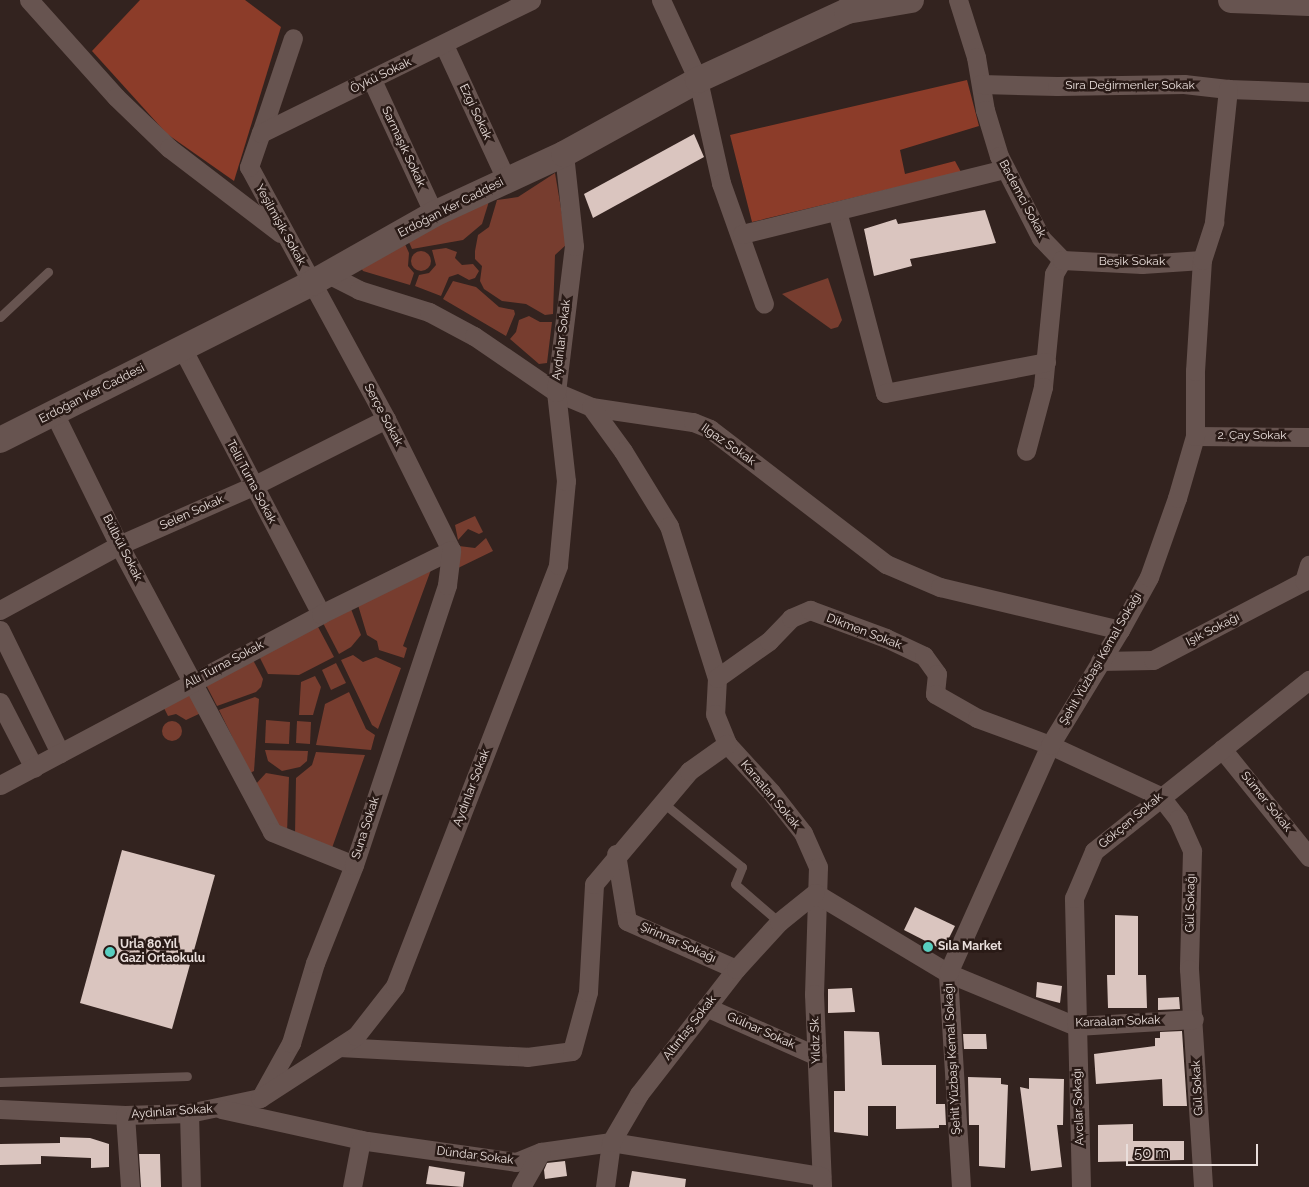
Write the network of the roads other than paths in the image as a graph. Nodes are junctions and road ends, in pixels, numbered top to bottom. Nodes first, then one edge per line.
1 (29, 0) edge
2 (531, 0) edge
3 (661, 0) edge
4 (911, 0) edge
5 (958, 0) edge
6 (1231, 0) edge
7 (1280, 0) edge
8 (1309, 3) edge
9 (293, 38) dead end
10 (444, 45) junction
11 (372, 80) junction
12 (698, 80) junction
13 (981, 84) junction
14 (1228, 89) junction
15 (1309, 92) edge
16 (261, 134) junction
17 (564, 154) junction
18 (1005, 168) junction
19 (506, 179) junction
20 (837, 211) junction
21 (434, 214) junction
22 (742, 234) junction
23 (287, 238) junction
24 (1062, 260) junction
25 (1202, 260) junction
26 (48, 272) dead end
27 (320, 279) junction
28 (764, 304) dead end
29 (0, 317) edge
30 (182, 348) junction
31 (1046, 362) junction
32 (556, 392) junction
33 (591, 407) junction
34 (54, 413) junction
35 (386, 419) junction
36 (1195, 436) junction
37 (1309, 437) edge
38 (0, 440) edge
39 (1026, 451) dead end
40 (253, 486) junction
41 (119, 545) junction
42 (451, 550) junction
43 (1307, 576) edge
44 (0, 610) edge
45 (321, 614) junction
46 (0, 630) edge
47 (1120, 630) junction
48 (1100, 661) junction
49 (717, 678) junction
50 (1309, 680) edge
51 (192, 682) junction
52 (0, 702) edge
53 (727, 744) junction
54 (1050, 745) junction
55 (1222, 749) junction
56 (60, 753) junction
57 (34, 768) junction
58 (0, 785) edge
59 (1160, 796) junction
60 (662, 801) junction
61 (616, 854) junction
62 (1309, 857) edge
63 (354, 865) junction
64 (815, 893) junction
65 (779, 922) junction
66 (736, 969) junction
67 (948, 973) junction
68 (706, 1007) junction
69 (1194, 1019) junction
70 (1076, 1026) junction
71 (340, 1047) junction
72 (817, 1056) junction
73 (187, 1076) dead end
74 (0, 1082) edge
75 (260, 1098) junction
76 (0, 1109) edge
77 (218, 1109) junction
78 (190, 1113) junction
79 (125, 1115) junction
80 (360, 1140) junction
81 (611, 1142) junction
82 (541, 1152) junction
83 (822, 1182) edge
84 (130, 1187) edge
85 (191, 1187) edge
86 (352, 1187) edge
87 (521, 1187) edge
88 (605, 1187) edge
89 (961, 1187) edge
90 (1081, 1187) edge
91 (1203, 1187) edge

1 - 23 street
2 - 10 street, Öykü Sokak
3 - 12 street
4 - 12 main road, Erdoğan Ker Caddesi
5 - 13 street, Bademci Sokak
6 - 7 main road
7 - 8 main road
9 - 16 street
10 - 11 street, Öykü Sokak
10 - 19 street, Ezgi Sokak
11 - 16 street, Öykü Sokak
11 - 21 street, Sarmaşık Sokak
12 - 17 main road, Erdoğan Ker Caddesi
12 - 22 street
13 - 14 street, Sıra Değirmenler Sokak
13 - 18 street, Bademci Sokak
14 - 15 street, Sıra Değirmenler Sokak
14 - 25 street, Şehit Yüzbaşı Kemal Sokağı
16 - 23 street, Yeşilmişik Sokak
17 - 19 main road, Erdoğan Ker Caddesi
17 - 32 street, Aydınlar Sokak
18 - 20 street
18 - 24 street, Bademci Sokak
19 - 21 main road, Erdoğan Ker Caddesi
20 - 22 street
20 - 31 street
21 - 27 main road, Erdoğan Ker Caddesi
22 - 28 street
23 - 27 street, Yeşilmişik Sokak
24 - 25 street, Beşik Sokak
24 - 31 street
25 - 36 street, Şehit Yüzbaşı Kemal Sokağı
26 - 29 lane
27 - 30 main road, Erdoğan Ker Caddesi
27 - 32 street, Ilgaz Sokak
27 - 35 street, Serçe Sokak
30 - 34 main road, Erdoğan Ker Caddesi
30 - 40 street, Telli Turna Sokak
31 - 39 street
32 - 33 street, Ilgaz Sokak
32 - 71 street, Aydınlar Sokak
33 - 47 street, Ilgaz Sokak
33 - 49 street, Karaalan Sokak
34 - 38 main road, Erdoğan Ker Caddesi
34 - 41 street, Bülbül Sokak
35 - 40 street, Selen Sokak
35 - 42 street, Serçe Sokak
36 - 37 street, 2. Çay Sokak
36 - 47 street, Şehit Yüzbaşı Kemal Sokağı
40 - 41 street, Selen Sokak
40 - 45 street, Telli Turna Sokak
41 - 44 street, Selen Sokak
41 - 51 street, Bülbül Sokak
42 - 45 street, Allı Turna Sokak
42 - 63 street, Suna Sokak
43 - 48 street, Işık Sokağı
45 - 51 street, Allı Turna Sokak
46 - 56 street
47 - 48 street, Şehit Yüzbaşı Kemal Sokağı
48 - 54 street, Şehit Yüzbaşı Kemal Sokağı
49 - 53 street, Karaalan Sokak
49 - 54 street, Dikmen Sokak
50 - 55 street, Gökçen Sokak
51 - 56 street, Allı Turna Sokak
51 - 63 street, Bülbül Sokak
52 - 57 street
53 - 60 street
53 - 64 street, Karaalan Sokak
54 - 59 street, Dikmen Sokak
54 - 67 street, Şehit Yüzbaşı Kemal Sokağı
55 - 59 street, Gökçen Sokak
55 - 62 street, Sümer Sokak
56 - 57 street, Allı Turna Sokak
57 - 58 street, Allı Turna Sokak
59 - 69 street, Gül Sokağı
59 - 70 street, Gökçen Sokak
60 - 61 street
60 - 65 lane
61 - 66 street, Şirinnar Sokağı
61 - 71 street
63 - 75 street, Suna Sokak
64 - 65 street, Altıntaş Sokak
64 - 67 street, Karaalan Sokak
64 - 72 street, Yıldız Sk.
65 - 66 street, Altıntaş Sokak
66 - 68 street, Altıntaş Sokak
67 - 70 street, Karaalan Sokak
67 - 89 street, Şehit Yüzbaşı Kemal Sokağı
68 - 72 street, Gülnar Sokak
68 - 81 street, Altıntaş Sokak
69 - 70 street, Karaalan Sokak
69 - 91 street, Gül Sokak
70 - 90 street, Avcılar Sokağı
71 - 75 street, Aydınlar Sokak
72 - 83 street, Yıldız Sk.
73 - 74 lane
75 - 77 street, Aydınlar Sokak
76 - 79 street, Aydınlar Sokak
77 - 78 street, Aydınlar Sokak
77 - 80 street, Dündar Sokak
78 - 79 street, Aydınlar Sokak
78 - 85 street
79 - 84 street
80 - 82 street, Dündar Sokak
80 - 86 street
81 - 82 street, Dündar Sokak
81 - 83 street, Dündar Sokak
81 - 88 street, Altıntaş Sokak
82 - 87 street

